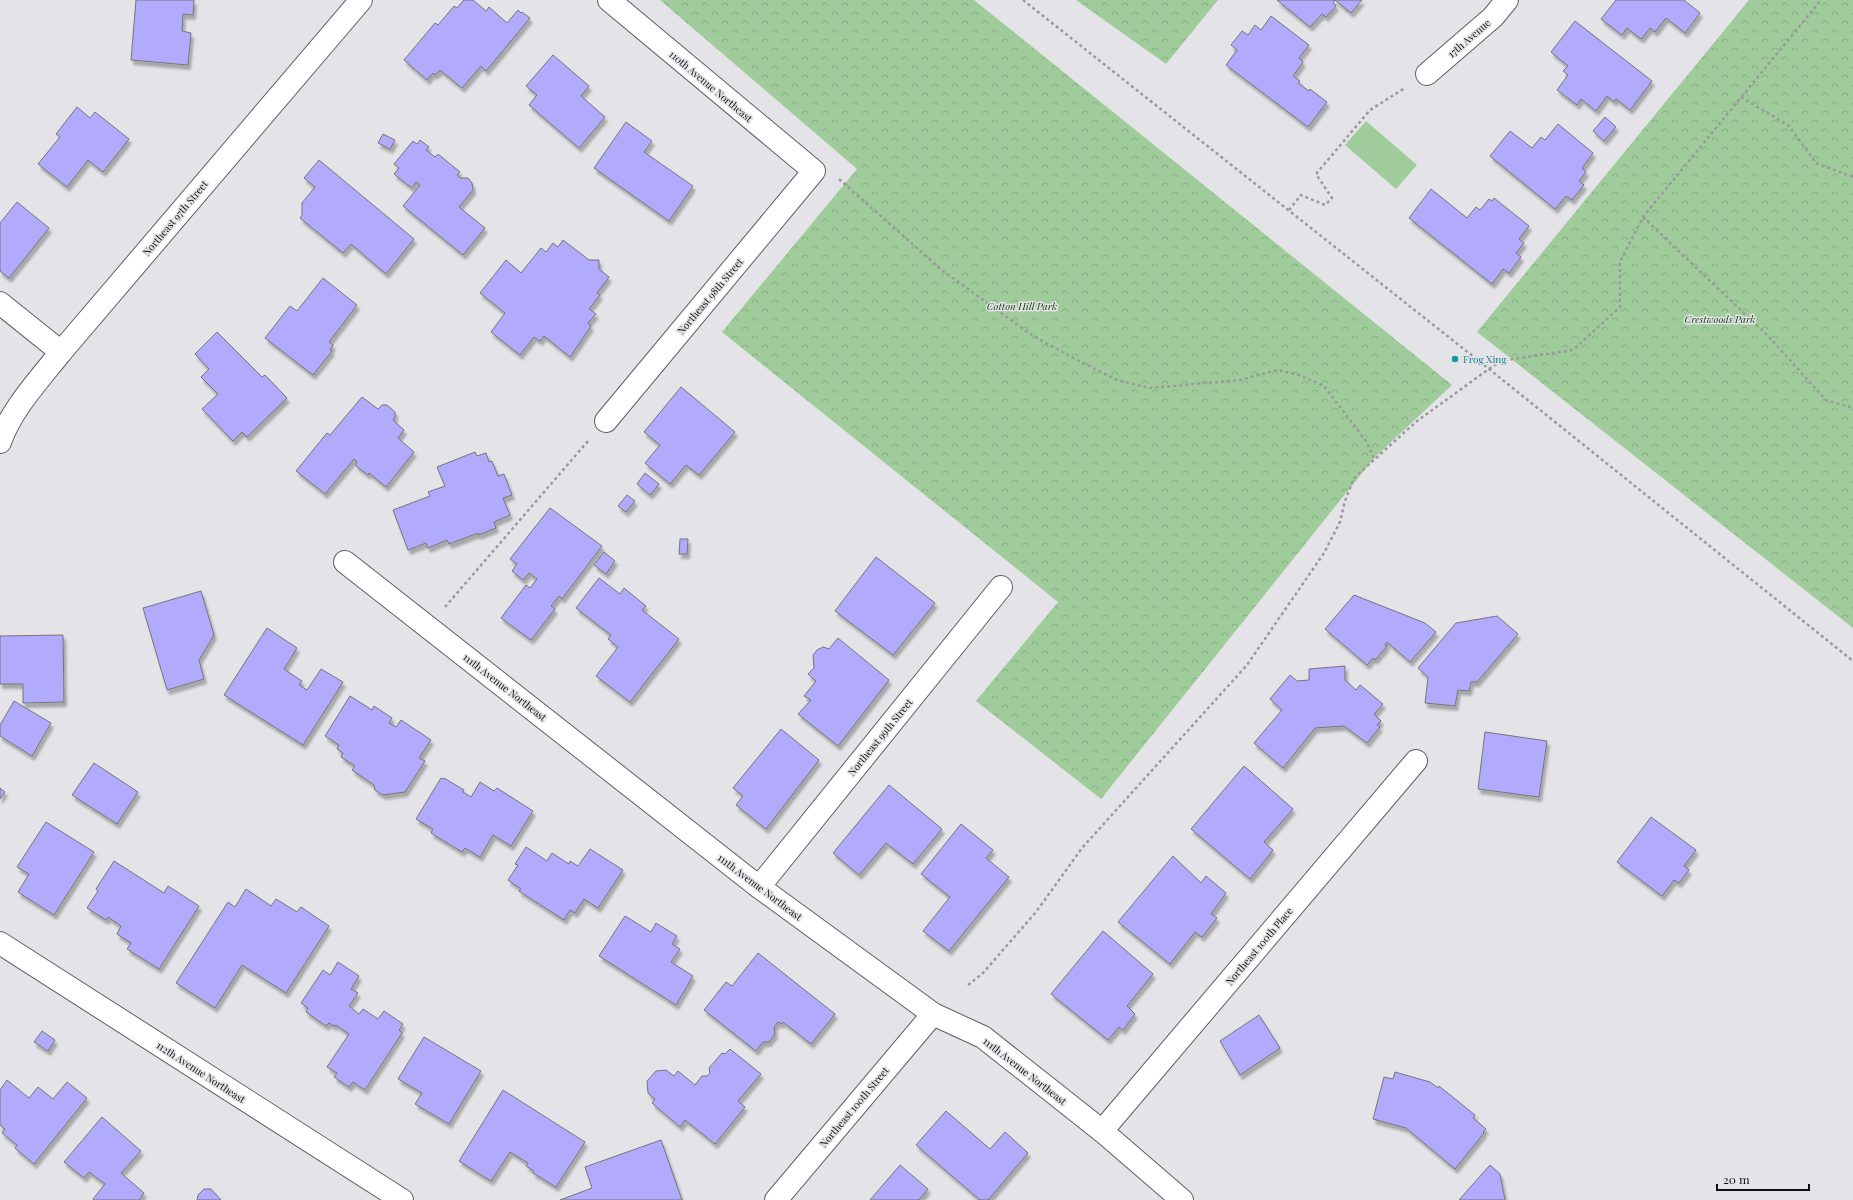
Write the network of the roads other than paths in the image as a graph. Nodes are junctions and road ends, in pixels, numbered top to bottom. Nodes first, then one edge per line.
1 (361, 0) edge
2 (609, 0) edge
3 (1507, 0) edge
4 (1427, 74) road end
5 (814, 171) joint
6 (0, 303) edge
7 (61, 352) junction
8 (606, 421) road end
9 (0, 442) edge
10 (345, 562) dead end
11 (1001, 587) dead end
12 (1416, 761) dead end
13 (760, 887) junction
14 (0, 943) edge
15 (933, 1014) junction
16 (1102, 1131) junction
17 (402, 1200) edge
18 (776, 1200) edge
19 (1182, 1200) edge

1 - 7 street, Northeast 97th Street
2 - 5 street, 110th Avenue Northeast
3 - 4 street, 17th Avenue
5 - 8 street, Northeast 98th Street
6 - 7 street
7 - 9 street, Northeast 97th Street
10 - 13 street, 111th Avenue Northeast
11 - 13 street, Northeast 99th Street
12 - 16 street, Northeast 100th Place
13 - 15 street, 111th Avenue Northeast
14 - 17 street, 112th Avenue Northeast
15 - 16 street, 111th Avenue Northeast
15 - 18 street, Northeast 100th Street
16 - 19 street, 111th Avenue Northeast

